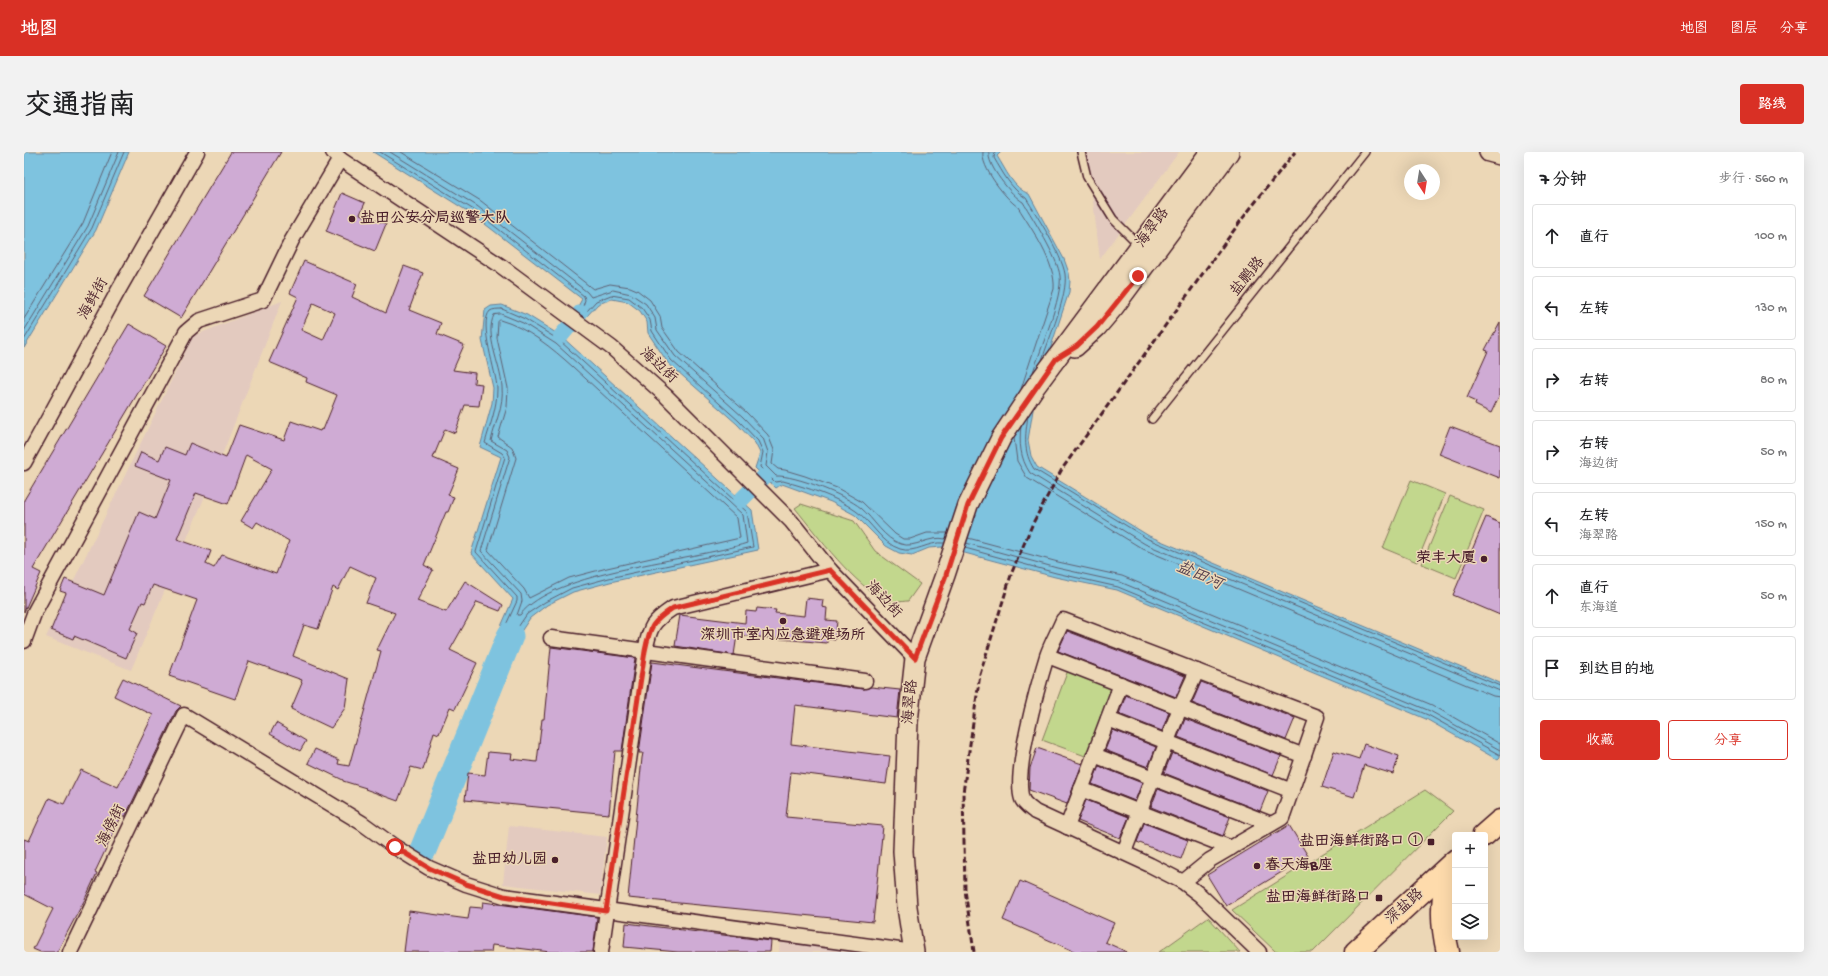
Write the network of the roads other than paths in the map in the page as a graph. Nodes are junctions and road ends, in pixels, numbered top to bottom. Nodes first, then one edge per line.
1 (197, 152) edge
2 (1081, 152) edge
3 (1210, 152) edge
4 (1229, 152) edge
5 (1365, 152) edge
6 (1489, 152) edge
7 (1500, 155) edge
8 (336, 156) edge
9 (1140, 246) junction
10 (1131, 272) junction
11 (1152, 419) dead end
12 (24, 463) edge
13 (830, 570) junction
14 (551, 638) dead end
15 (24, 641) edge
16 (645, 651) junction
17 (1048, 656) junction
18 (915, 658) junction
19 (1197, 671) junction
20 (865, 681) dead end
21 (1121, 684) junction
22 (1180, 708) junction
23 (1108, 719) junction
24 (1166, 743) junction
25 (1094, 755) junction
26 (1304, 756) junction
27 (1153, 777) junction
28 (1081, 789) junction
29 (1292, 791) junction
30 (1140, 811) junction
31 (1500, 821) edge
32 (1271, 824) junction
33 (1067, 826) junction
34 (1487, 832) edge
35 (1231, 848) junction
36 (1124, 852) junction
37 (1452, 866) edge
38 (1452, 868) edge
39 (1183, 882) junction
40 (606, 911) junction
41 (1363, 948) edge
42 (70, 952) edge
43 (601, 952) edge
44 (914, 952) edge
45 (1259, 952) edge
46 (1448, 952) edge

1 - 12 street, 海鲜街
2 - 9 lane
3 - 9 street, 海翠路
4 - 10 street, 海翠路
5 - 11 lane, 盐鹏路
6 - 7 street
8 - 13 street, 海边街
8 - 15 street
9 - 10 street, 海翠路
10 - 18 street, 海翠路
13 - 16 street
13 - 18 street, 海边街
14 - 16 street
16 - 20 street
16 - 40 street
17 - 19 street
17 - 21 street
17 - 33 street
18 - 44 street, 海翠路
19 - 22 street
19 - 26 street
21 - 22 street
21 - 23 street
22 - 24 street
22 - 26 street
23 - 24 street
23 - 25 street
24 - 27 street
24 - 29 street
25 - 27 street
25 - 28 street
26 - 29 street
27 - 30 street
27 - 32 street
28 - 30 street
28 - 33 street
29 - 32 street
30 - 35 street
30 - 36 street
31 - 34 main road
32 - 35 street
33 - 36 street
35 - 39 street
36 - 39 street
37 - 41 main road, 深盐路
38 - 46 main road
39 - 45 street
40 - 42 street, 海傍街
40 - 43 street
40 - 44 street

